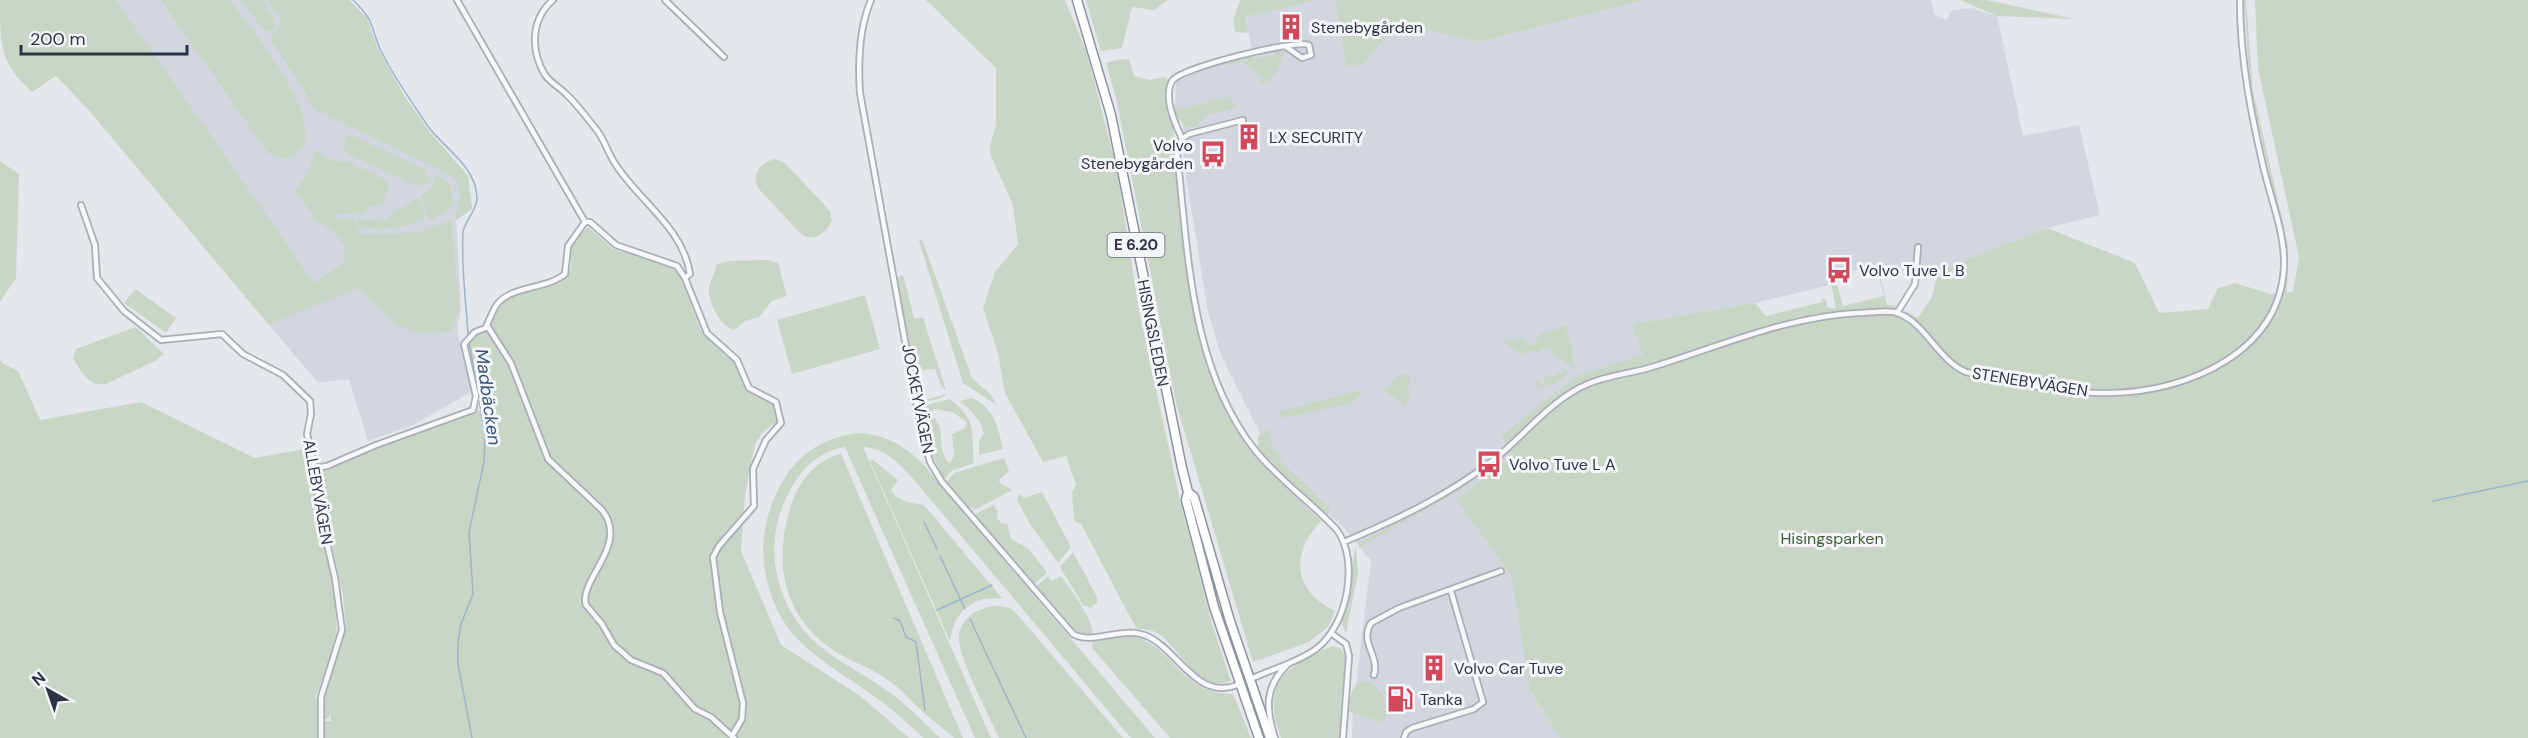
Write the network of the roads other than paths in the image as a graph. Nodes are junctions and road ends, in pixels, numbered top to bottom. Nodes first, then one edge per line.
1 (457, 0) edge
2 (554, 0) edge
3 (665, 0) edge
4 (871, 0) edge
5 (1077, 0) edge
6 (2240, 0) edge
7 (1285, 46) junction
8 (724, 57) dead end
9 (1243, 120) dead end
10 (1182, 139) junction
11 (81, 205) dead end
12 (585, 222) junction
13 (1918, 247) dead end
14 (685, 278) junction
15 (1897, 313) junction
16 (486, 327) junction
17 (315, 468) junction
18 (1188, 492) junction
19 (1344, 542) junction
20 (1501, 571) dead end
21 (1451, 591) junction
22 (1331, 633) junction
23 (1289, 663) junction
24 (1374, 675) dead end
25 (1250, 680) junction
26 (1241, 684) junction
27 (733, 737) edge
28 (321, 738) edge
29 (1259, 738) edge
30 (1272, 738) edge
31 (1343, 738) edge
32 (1404, 738) edge

1 - 12 street
2 - 14 street
3 - 8 street
4 - 26 street, JOCKEYVÄGEN
5 - 18 highway, HISINGSLEDEN / E 6.20
6 - 15 street, STENEBYVÄGEN
7 - 7 street
7 - 10 street
9 - 10 street
10 - 19 street
11 - 17 street, ALLEBYVÄGEN
12 - 14 street
12 - 16 street
13 - 15 street
14 - 27 street
15 - 19 street
16 - 17 street
16 - 27 street
17 - 28 street, ALLEBYVÄGEN
18 - 25 highway, HISINGSLEDEN / E 6.20
18 - 26 highway, HISINGSLEDEN / E 6.20
19 - 22 street
20 - 21 street
21 - 24 street
21 - 32 street
22 - 23 street, JOCKEYVÄGEN
22 - 31 street
23 - 25 street, JOCKEYVÄGEN
23 - 30 street
25 - 26 street, JOCKEYVÄGEN
25 - 30 highway, HISINGSLEDEN / E 6.20
26 - 29 highway, HISINGSLEDEN / E 6.20

